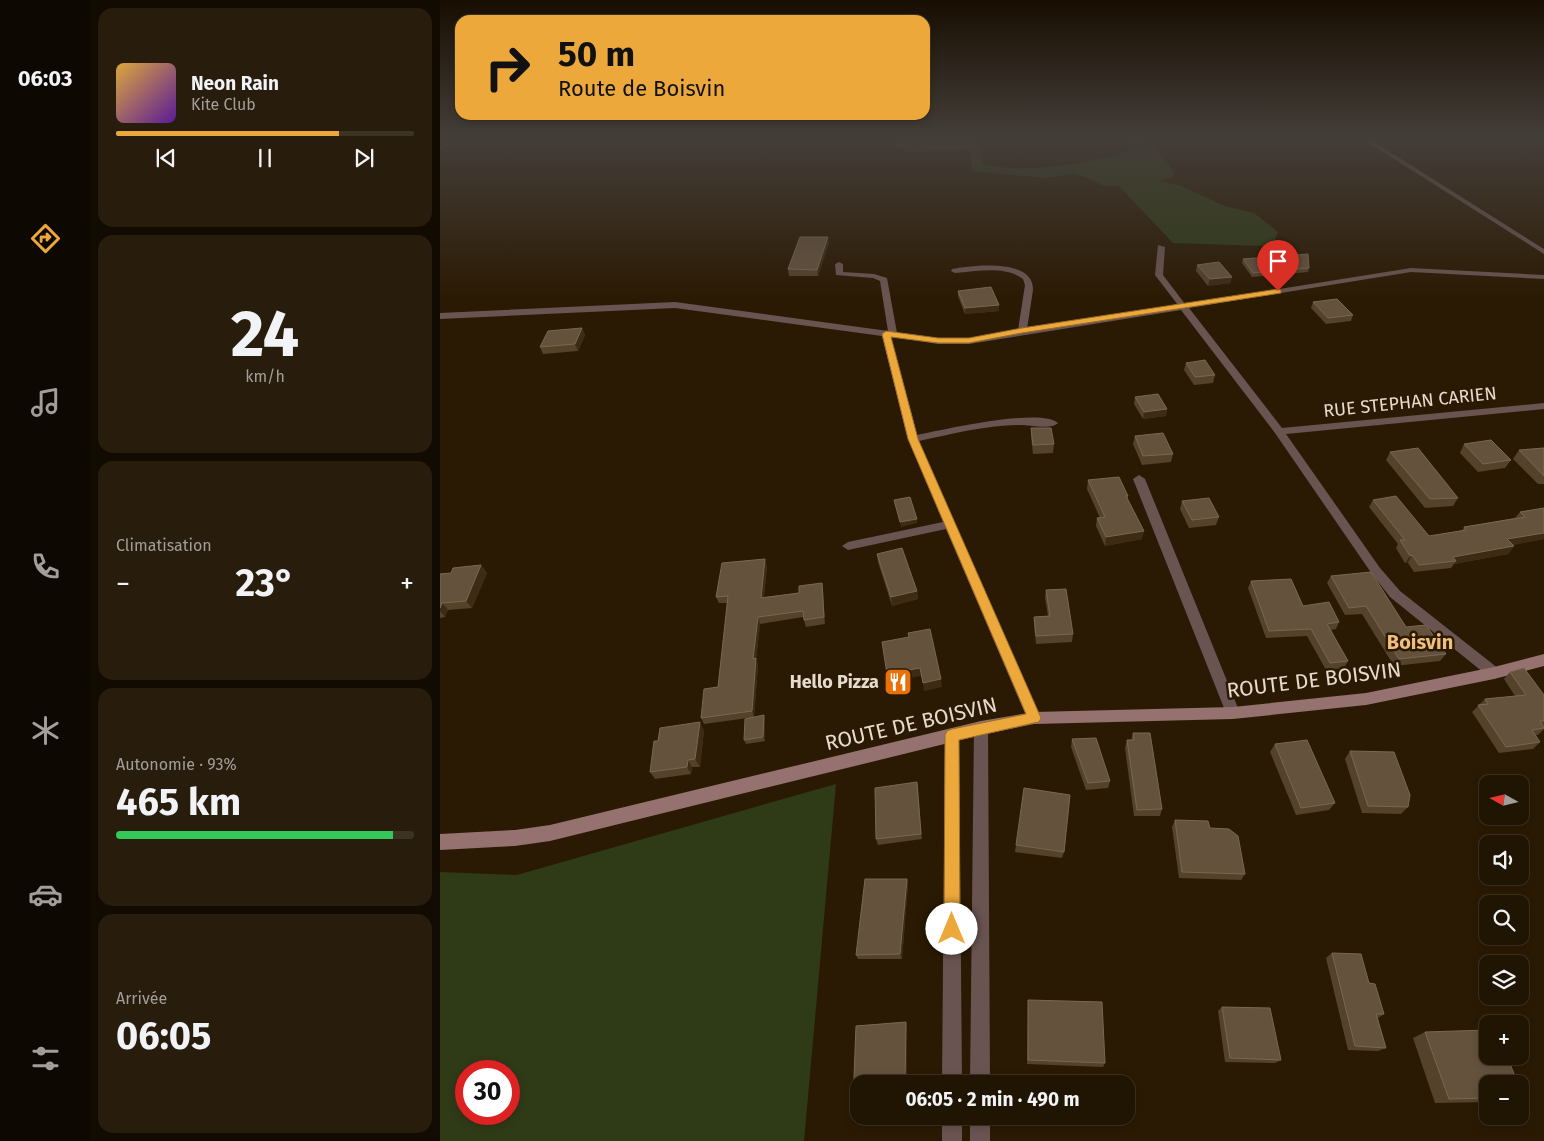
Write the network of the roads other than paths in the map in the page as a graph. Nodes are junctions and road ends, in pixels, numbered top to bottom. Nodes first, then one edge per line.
1 (1448, 191) edge
2 (1161, 247) dead end
3 (1544, 252) edge
4 (839, 264) dead end
5 (955, 271) dead end
6 (1544, 277) edge
7 (1184, 307) junction
8 (440, 316) edge
9 (1022, 331) junction
10 (889, 334) junction
11 (1544, 406) edge
12 (1054, 422) dead end
13 (1279, 432) junction
14 (913, 439) junction
15 (1139, 479) dead end
16 (951, 524) junction
17 (848, 546) dead end
18 (1544, 660) edge
19 (1494, 673) junction
20 (1233, 713) junction
21 (1034, 718) junction
22 (981, 728) junction
23 (952, 735) junction
24 (440, 842) edge
25 (952, 1075) edge
26 (980, 1075) edge
27 (952, 1125) edge
28 (980, 1125) edge
29 (952, 1141) edge
30 (980, 1141) edge

1 - 3 street
2 - 7 street
4 - 10 street
5 - 9 street
6 - 7 street
7 - 9 street
7 - 13 street
8 - 10 street
9 - 10 street
10 - 14 street
11 - 13 street, RUE STEPHAN CARIEN
12 - 14 street
13 - 19 street
14 - 16 street
15 - 20 street
16 - 17 street
16 - 21 street
18 - 19 main road, ROUTE DE BOISVIN
19 - 20 main road, ROUTE DE BOISVIN
20 - 21 main road, ROUTE DE BOISVIN
21 - 22 main road, ROUTE DE BOISVIN
22 - 23 main road, ROUTE DE BOISVIN
22 - 26 street
23 - 24 main road, ROUTE DE BOISVIN
23 - 25 street
27 - 29 street
28 - 30 street

